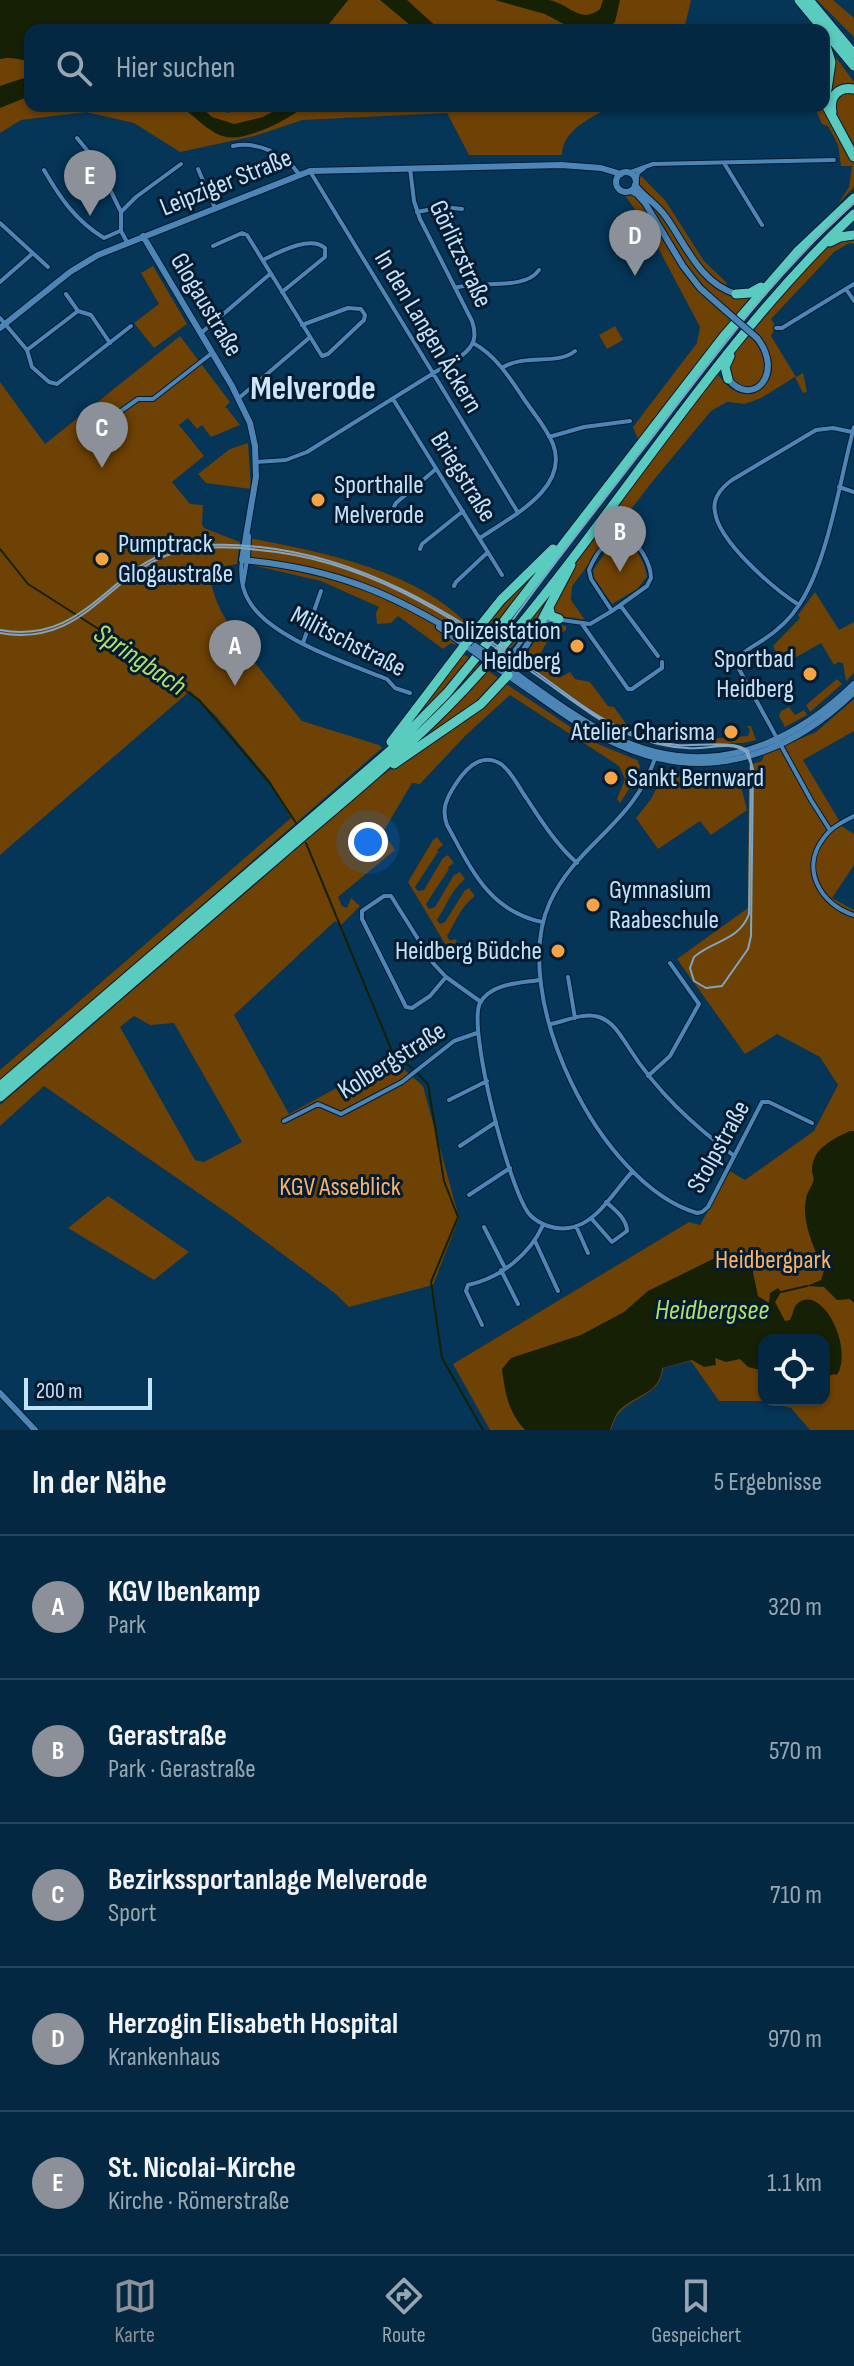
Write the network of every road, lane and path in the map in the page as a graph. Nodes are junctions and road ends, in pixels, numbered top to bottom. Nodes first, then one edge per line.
1 (798, 0) edge
2 (811, 0) edge
3 (815, 11) junction
4 (819, 24) edge
5 (824, 24) edge
6 (827, 24) edge
7 (830, 28) edge
8 (830, 32) edge
9 (853, 43) edge
10 (830, 44) edge
11 (854, 54) edge
12 (854, 66) edge
13 (854, 75) edge
14 (854, 89) edge
15 (830, 112) edge
16 (77, 138) dead end
17 (233, 146) dead end
18 (854, 149) edge
19 (854, 157) edge
20 (834, 160) dead end
21 (724, 163) junction
22 (181, 164) dead end
23 (653, 164) junction
24 (410, 168) junction
25 (198, 169) dead end
26 (44, 170) dead end
27 (310, 171) junction
28 (299, 174) junction
29 (622, 176) junction
30 (634, 186) junction
31 (854, 191) edge
32 (854, 198) edge
33 (215, 208) junction
34 (462, 209) dead end
35 (121, 212) junction
36 (417, 212) junction
37 (839, 212) junction
38 (854, 214) edge
39 (0, 223) edge
40 (762, 225) dead end
41 (121, 231) junction
42 (854, 235) edge
43 (143, 236) junction
44 (104, 238) junction
45 (127, 242) junction
46 (213, 246) dead end
47 (106, 251) junction
48 (817, 251) junction
49 (32, 254) junction
50 (263, 260) junction
51 (48, 267) dead end
52 (539, 270) dead end
53 (270, 274) junction
54 (0, 282) edge
55 (768, 284) junction
56 (854, 284) edge
57 (455, 288) junction
58 (846, 289) junction
59 (282, 292) junction
60 (66, 294) dead end
61 (736, 294) joint
62 (854, 301) edge
63 (78, 311) junction
64 (2, 323) edge
65 (302, 325) junction
66 (131, 326) dead end
67 (776, 328) dead end
68 (200, 334) junction
69 (309, 338) junction
70 (110, 343) junction
71 (473, 343) junction
72 (734, 346) junction
73 (27, 350) junction
74 (575, 351) dead end
75 (212, 353) junction
76 (502, 368) junction
77 (433, 374) junction
78 (728, 379) joint
79 (239, 398) junction
80 (393, 399) junction
81 (121, 411) dead end
82 (630, 421) dead end
83 (853, 430) edge
84 (549, 437) junction
85 (256, 462) junction
86 (436, 469) junction
87 (839, 487) junction
88 (854, 492) edge
89 (394, 507) dead end
90 (463, 511) junction
91 (517, 511) junction
92 (571, 534) junction
93 (589, 535) junction
94 (480, 538) junction
95 (420, 549) dead end
96 (488, 552) junction
97 (244, 560) junction
98 (502, 575) dead end
99 (454, 586) dead end
100 (321, 591) dead end
101 (620, 605) junction
102 (799, 605) junction
103 (549, 608) junction
104 (612, 611) junction
105 (563, 620) junction
106 (541, 622) junction
107 (582, 624) junction
108 (533, 636) junction
109 (303, 643) junction
110 (470, 646) junction
111 (658, 656) dead end
112 (662, 662) dead end
113 (503, 668) junction
114 (854, 684) edge
115 (854, 692) edge
116 (410, 693) dead end
117 (780, 742) junction
118 (656, 756) junction
119 (367, 770) junction
120 (364, 784) junction
121 (854, 816) edge
122 (830, 830) junction
123 (577, 863) junction
124 (854, 915) edge
125 (542, 922) junction
126 (670, 963) dead end
127 (446, 977) junction
128 (568, 977) dead end
129 (540, 980) junction
130 (481, 1002) junction
131 (575, 1018) junction
132 (551, 1024) junction
133 (477, 1033) junction
134 (648, 1076) junction
135 (487, 1081) junction
136 (0, 1086) edge
137 (0, 1097) edge
138 (449, 1100) dead end
139 (284, 1121) dead end
140 (496, 1122) junction
141 (812, 1123) dead end
142 (460, 1146) dead end
143 (733, 1155) junction
144 (510, 1168) junction
145 (632, 1172) junction
146 (469, 1195) dead end
147 (606, 1202) junction
148 (591, 1218) junction
149 (543, 1225) junction
150 (576, 1226) junction
151 (484, 1227) dead end
152 (535, 1241) junction
153 (588, 1253) dead end
154 (503, 1269) junction
155 (558, 1291) dead end
156 (518, 1304) dead end
157 (482, 1325) dead end
158 (0, 1393) edge
159 (35, 1430) edge

1 - 3 highway
2 - 3 highway
3 - 4 highway
3 - 5 highway
3 - 6 highway
3 - 9 highway
7 - 11 highway
8 - 12 highway
10 - 13 highway
14 - 18 highway
15 - 19 highway
16 - 35 street
17 - 28 street
20 - 21 street
21 - 23 street
21 - 40 street
22 - 35 street
23 - 29 street
23 - 30 street
24 - 27 street, Leipziger Straße
24 - 29 street, Leipziger Straße
24 - 36 street, Görlitzstraße
25 - 33 street
26 - 44 street
27 - 28 street, Leipziger Straße
27 - 77 street, In den Langen Äckern
28 - 33 street, Leipziger Straße
29 - 30 street, Leipziger Straße
29 - 30 street, Leipziger Straße
30 - 61 street
30 - 78 street, Leipziger Straße, bridge
31 - 37 highway
32 - 37 highway
33 - 43 street, Leipziger Straße
34 - 36 street
35 - 41 street
36 - 57 street, Görlitzstraße
37 - 55 highway
38 - 48 highway
39 - 49 street
41 - 44 street
41 - 45 street
42 - 48 highway
43 - 45 street, Leipziger Straße
43 - 68 street, Glogaustraße
44 - 47 street
45 - 47 street, Leipziger Straße
46 - 50 street
47 - 64 street, Leipziger Straße
48 - 72 highway
49 - 51 street
49 - 54 street
50 - 53 street
50 - 59 street
52 - 57 street
53 - 59 street
53 - 68 street
55 - 61 highway
55 - 92 highway
56 - 58 street
57 - 71 street, Görlitzstraße
58 - 62 street
58 - 67 street
59 - 65 street
60 - 63 street
63 - 70 street
63 - 73 street
64 - 73 street
65 - 69 street
65 - 69 street
66 - 70 street
68 - 75 street, Glogaustraße
69 - 79 street
70 - 73 street
71 - 76 street
71 - 77 street, Görlitzstraße
72 - 78 highway
72 - 93 highway
74 - 76 street
75 - 79 street, Glogaustraße
75 - 81 street
76 - 84 street
77 - 80 street, Görlitzstraße
77 - 91 street, In den Langen Äckern
79 - 85 street, Glogaustraße
80 - 85 street, Görlitzstraße
80 - 86 street, Briegstraße
82 - 84 street
83 - 87 street
83 - 102 street
84 - 91 street
85 - 97 street, Glogaustraße
86 - 89 street
86 - 90 street, Briegstraße
87 - 88 street
87 - 102 street
90 - 94 street, Briegstraße
90 - 95 street
91 - 94 street
92 - 110 highway
92 - 119 highway
93 - 103 highway
93 - 120 highway
94 - 96 street, Briegstraße
96 - 98 street, Briegstraße
96 - 99 street
97 - 109 street, Militschstraße
97 - 110 street
100 - 109 street
101 - 104 street
101 - 104 street
101 - 111 street
102 - 117 street
103 - 105 highway
103 - 106 highway
104 - 107 street
105 - 106 street
105 - 107 street
105 - 108 street
106 - 108 street
106 - 113 street
107 - 112 street
108 - 113 street
109 - 116 street, Militschstraße
110 - 113 street, bridge
110 - 119 highway
113 - 118 street
113 - 120 highway
114 - 117 street
115 - 117 street
117 - 118 street
117 - 122 street
118 - 123 street
119 - 136 highway
120 - 137 highway
121 - 122 street
122 - 124 street
123 - 125 street
123 - 125 street
125 - 129 street
126 - 134 street
127 - 127 street
127 - 130 street
128 - 131 street
129 - 130 street
129 - 132 street
130 - 133 street
131 - 132 street
131 - 134 street
132 - 145 street
133 - 135 street
133 - 139 street, Kolbergstraße
134 - 143 street
135 - 138 street
135 - 140 street
140 - 142 street
140 - 144 street
141 - 143 street, Stolpstraße
143 - 145 street, Stolpstraße
144 - 146 street
144 - 149 street
145 - 147 street
147 - 148 street
147 - 148 street
148 - 150 street
149 - 150 street
149 - 152 street
150 - 153 street
151 - 154 street
152 - 154 street
152 - 155 street
154 - 156 street
154 - 157 street
158 - 159 street

